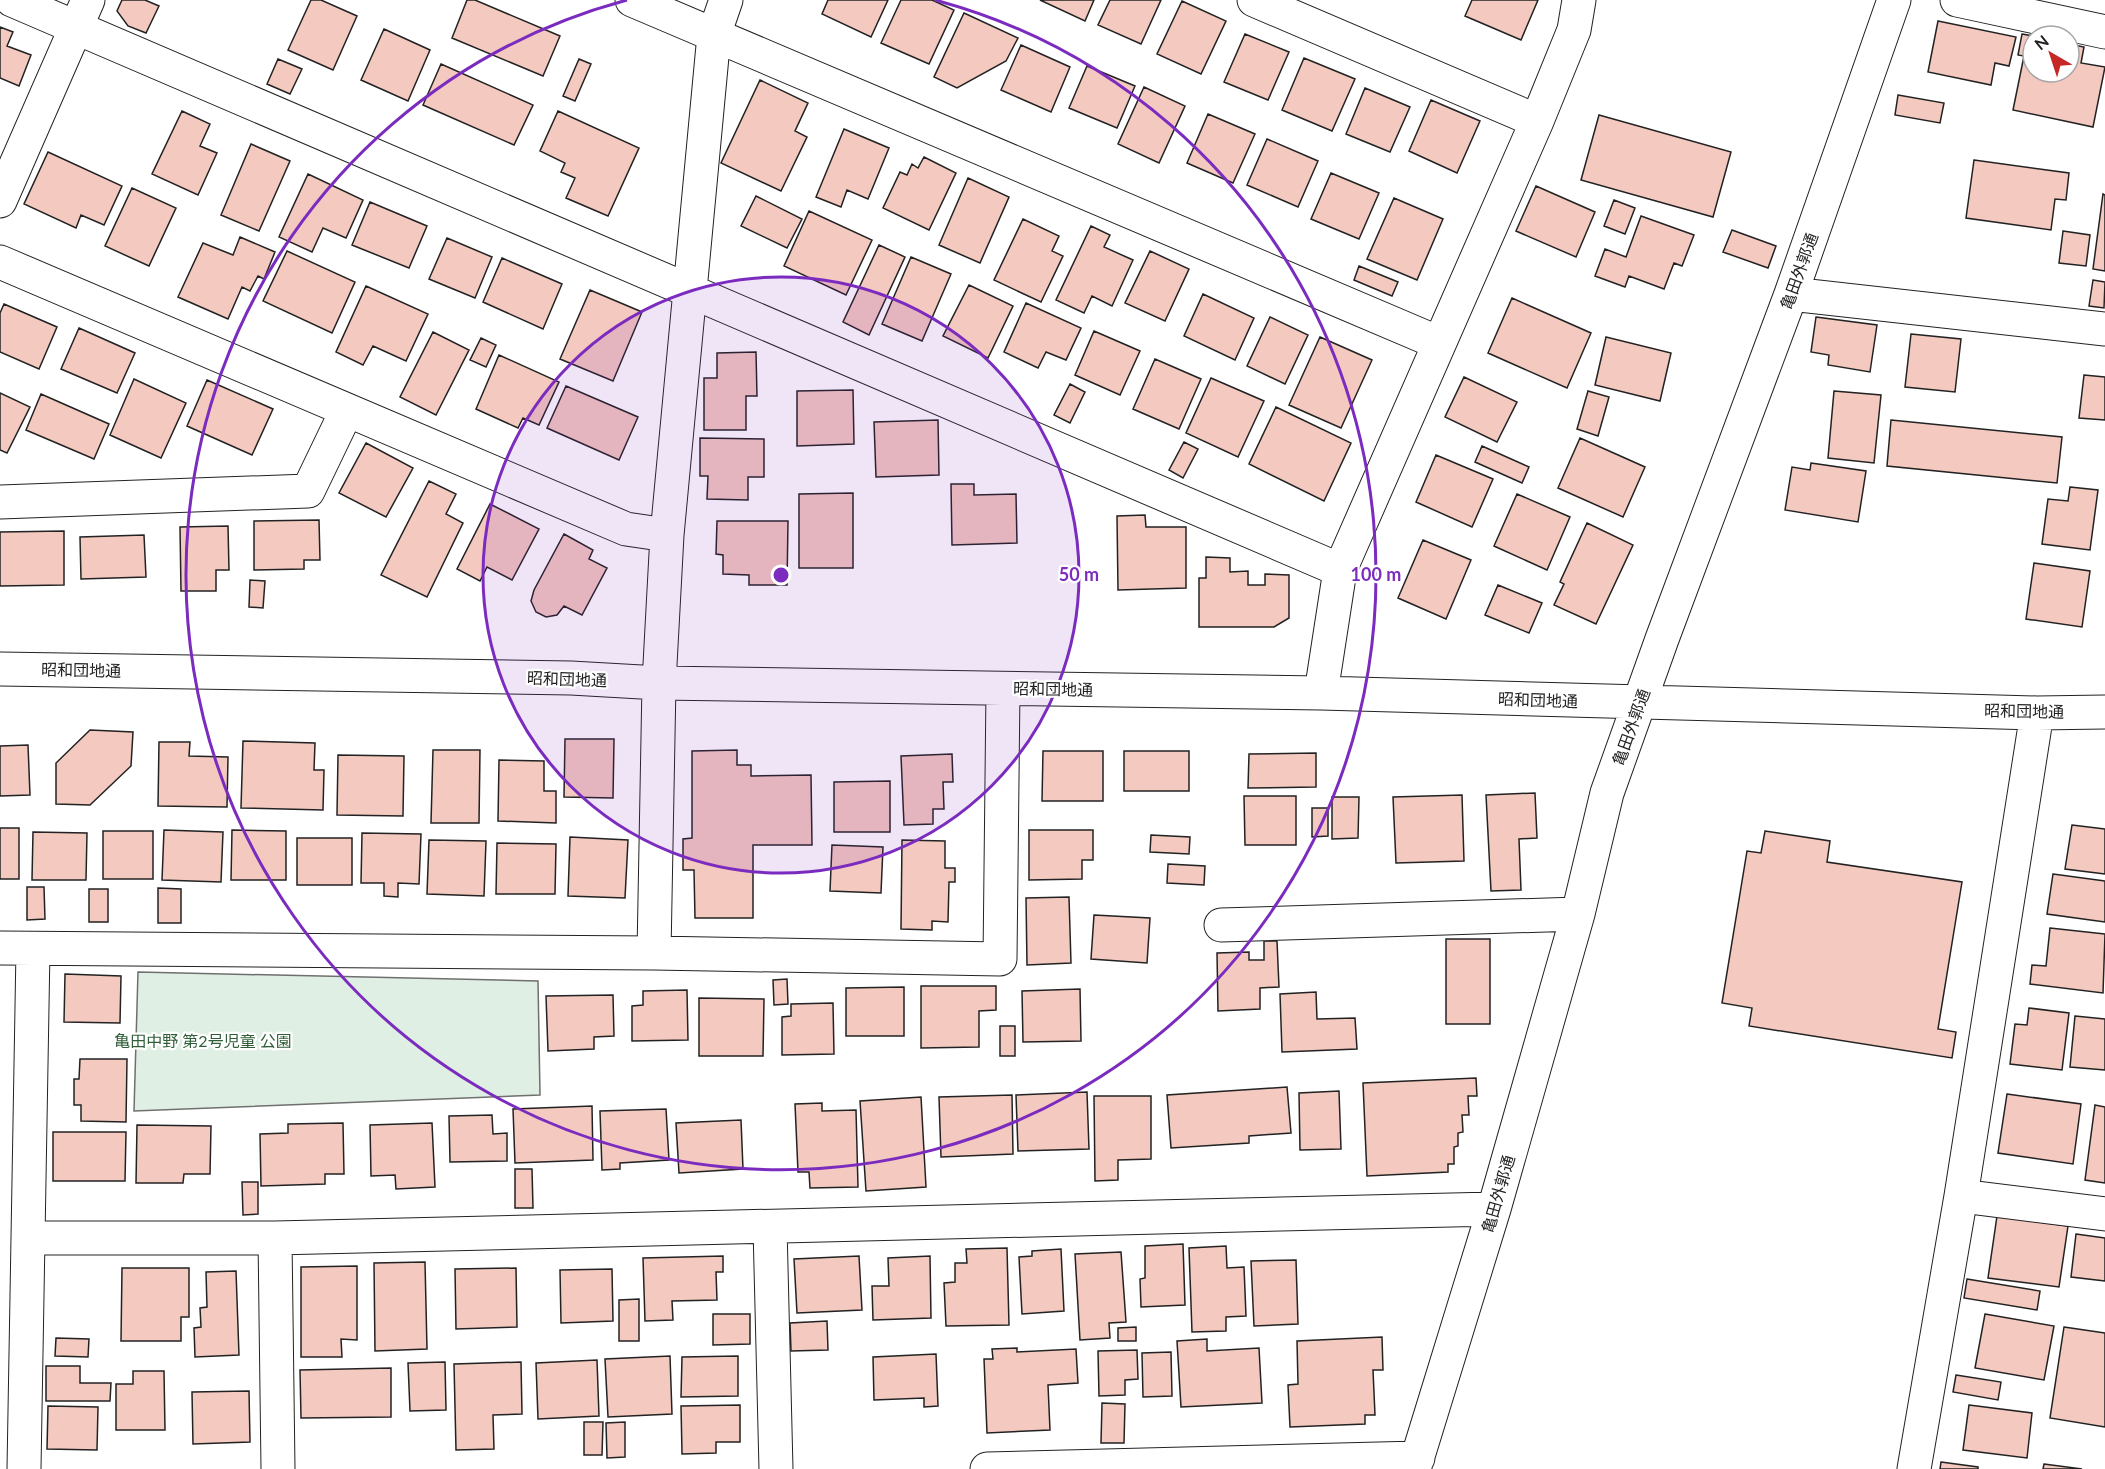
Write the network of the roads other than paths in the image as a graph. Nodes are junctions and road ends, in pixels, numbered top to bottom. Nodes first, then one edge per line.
1 (12, 0) edge
2 (632, 0) edge
3 (726, 0) edge
4 (1254, 0) edge
5 (1579, 0) edge
6 (1894, 0) edge
7 (1957, 0) edge
8 (82, 14) edge
9 (2105, 32) edge
10 (714, 35) junction
11 (1537, 121) junction
12 (0, 201) edge
13 (0, 262) edge
14 (690, 290) junction
15 (1791, 294) junction
16 (2105, 329) edge
17 (1439, 344) junction
18 (347, 410) junction
19 (0, 502) edge
20 (666, 535) junction
21 (1340, 570) junction
22 (0, 669) edge
23 (659, 683) junction
24 (1003, 689) junction
25 (1321, 693) junction
26 (1639, 703) junction
27 (2105, 712) edge
28 (2037, 713) junction
29 (1578, 914) junction
30 (1221, 925) dead end
31 (0, 948) edge
32 (33, 949) junction
33 (654, 953) junction
34 (1961, 1196) junction
35 (1494, 1209) junction
36 (2105, 1214) edge
37 (770, 1227) junction
38 (28, 1238) junction
39 (275, 1238) junction
40 (1416, 1464) edge
41 (24, 1469) edge
42 (278, 1469) edge
43 (776, 1469) edge
44 (987, 1469) edge
45 (1914, 1469) edge

1 - 8 street
2 - 10 street
3 - 10 street
4 - 11 street
5 - 11 street
6 - 15 street, 亀田外郭通
7 - 9 street
8 - 12 street
8 - 14 street
10 - 14 street
10 - 17 street
11 - 17 street
13 - 18 street
14 - 20 street
14 - 21 street
15 - 16 street
15 - 26 street, 亀田外郭通
17 - 21 street
18 - 19 street
18 - 20 street
20 - 23 street
21 - 25 street
22 - 23 street, 昭和団地通
23 - 24 street, 昭和団地通
23 - 33 street
24 - 25 street, 昭和団地通
24 - 33 street
25 - 26 street, 昭和団地通
26 - 28 street, 昭和団地通
26 - 29 street, 亀田外郭通
27 - 28 street, 昭和団地通
28 - 34 street
29 - 30 street
29 - 35 street, 亀田外郭通
31 - 32 street
32 - 33 street
32 - 38 street
34 - 36 street
34 - 45 street
35 - 37 street
35 - 40 street, 亀田外郭通
37 - 39 street
37 - 43 street
38 - 39 street
38 - 41 street
39 - 42 street
40 - 44 street

